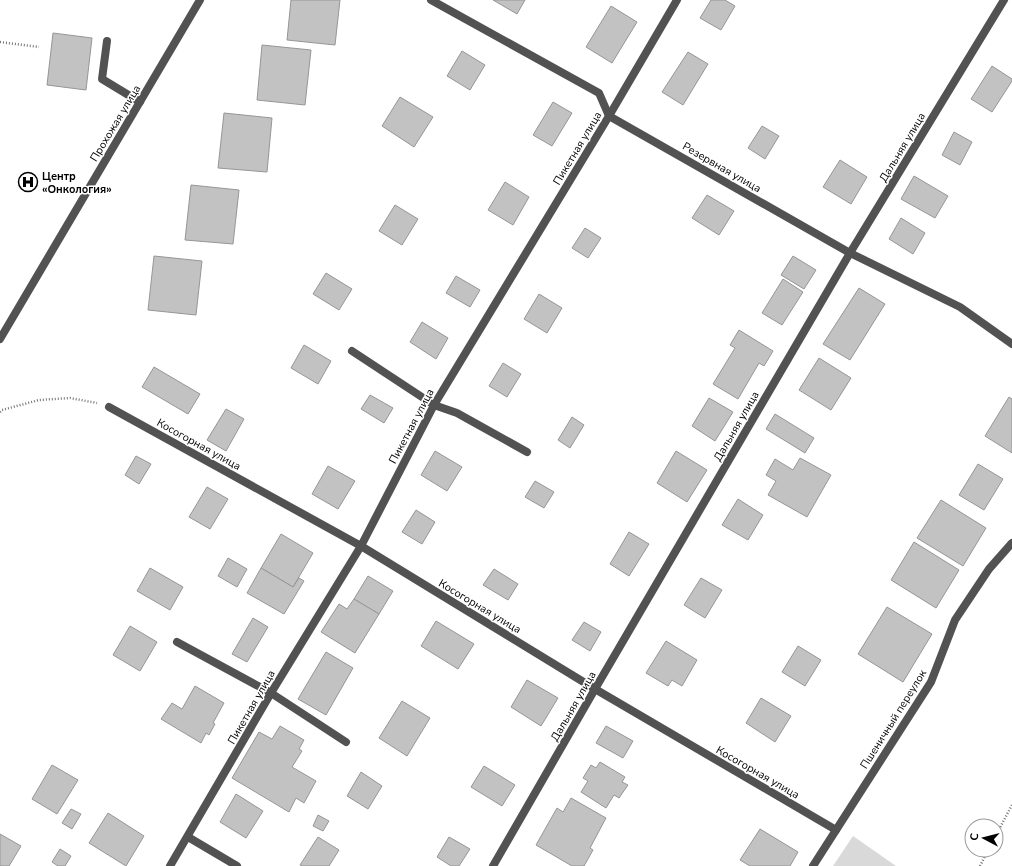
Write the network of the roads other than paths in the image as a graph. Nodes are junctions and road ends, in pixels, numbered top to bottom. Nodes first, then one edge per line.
1 (200, 0) edge
2 (432, 0) edge
3 (677, 0) edge
4 (1004, 0) edge
5 (107, 41) dead end
6 (140, 102) junction
7 (609, 116) junction
8 (850, 253) junction
9 (0, 339) edge
10 (1012, 344) edge
11 (352, 351) dead end
12 (434, 405) junction
13 (109, 407) road end
14 (527, 452) dead end
15 (1012, 543) edge
16 (361, 546) junction
17 (177, 642) dead end
18 (595, 689) junction
19 (271, 693) junction
20 (346, 742) dead end
21 (836, 830) junction
22 (188, 838) junction
23 (170, 866) edge
24 (237, 866) edge
25 (493, 866) edge
26 (813, 866) edge

1 - 6 street, Прохожая улица
2 - 7 street
3 - 7 street, Пикетная улица
4 - 8 street, Дальняя улица
5 - 6 street
6 - 9 street, Прохожая улица
7 - 8 street, Резервная улица
7 - 12 street, Пикетная улица
8 - 10 street, Резервная улица
8 - 18 street, Дальняя улица
11 - 12 street
12 - 14 street
12 - 16 street, Пикетная улица
13 - 16 street, Косогорная улица
15 - 21 street, Пшеничный переулок
16 - 18 street, Косогорная улица
16 - 19 street, Пикетная улица
17 - 19 street
18 - 21 street, Косогорная улица
18 - 25 street, Дальняя улица
19 - 20 street
19 - 22 street, Пикетная улица
21 - 26 street, Пшеничный переулок
22 - 23 street, Пикетная улица
22 - 24 street

